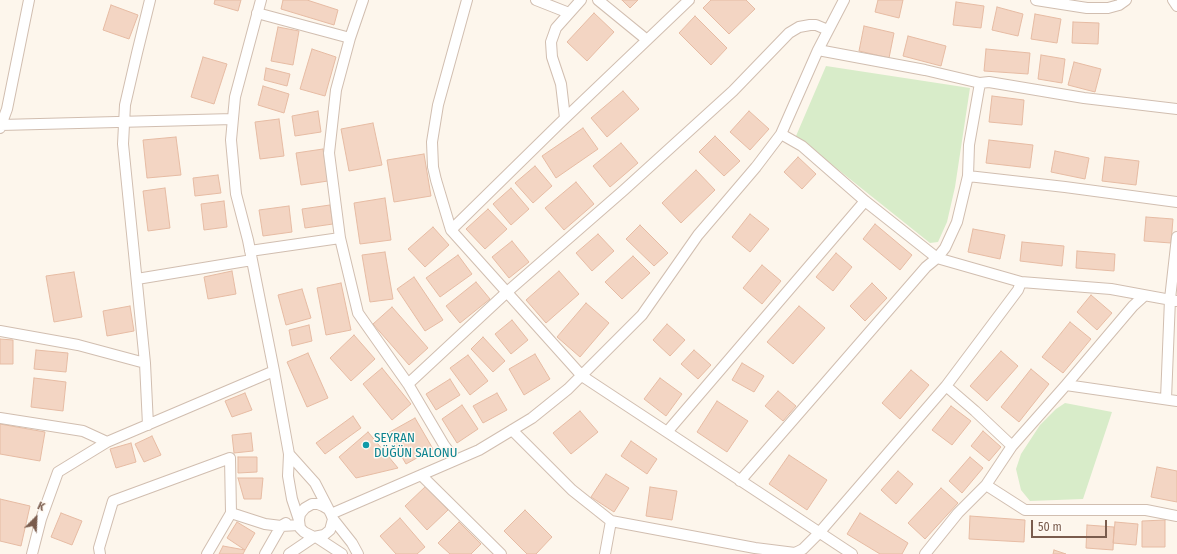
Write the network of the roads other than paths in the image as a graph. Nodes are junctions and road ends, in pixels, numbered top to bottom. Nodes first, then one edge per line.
1 (28, 0) edge
2 (150, 0) edge
3 (261, 0) edge
4 (363, 0) edge
5 (467, 0) edge
6 (536, 0) edge
7 (567, 0) edge
8 (581, 0) edge
9 (598, 0) edge
10 (689, 0) edge
11 (844, 0) edge
12 (1036, 0) edge
13 (1126, 0) edge
14 (1173, 0) edge
15 (1177, 6) edge
16 (257, 12) junction
17 (570, 12) junction
18 (828, 30) junction
19 (350, 38) junction
20 (647, 40) junction
21 (818, 50) junction
22 (980, 83) junction
23 (1177, 108) edge
24 (565, 118) junction
25 (233, 119) junction
26 (124, 122) junction
27 (1, 127) edge
28 (781, 134) junction
29 (968, 176) junction
30 (865, 201) junction
31 (1177, 202) edge
32 (451, 230) junction
33 (1177, 237) edge
34 (340, 238) junction
35 (251, 255) junction
36 (937, 258) junction
37 (137, 279) junction
38 (1021, 282) junction
39 (507, 292) junction
40 (1144, 296) junction
41 (1174, 300) edge
42 (0, 331) edge
43 (145, 363) junction
44 (274, 372) junction
45 (582, 376) junction
46 (408, 384) junction
47 (1066, 385) junction
48 (946, 386) junction
49 (1166, 399) junction
50 (1177, 401) edge
51 (0, 418) edge
52 (148, 425) junction
53 (512, 430) junction
54 (667, 432) junction
55 (107, 442) junction
56 (1012, 446) junction
57 (289, 454) junction
58 (455, 460) junction
59 (421, 475) junction
60 (740, 480) junction
61 (986, 485) junction
62 (230, 514) junction
63 (330, 514) junction
64 (1177, 516) edge
65 (299, 519) junction
66 (611, 522) junction
67 (281, 526) junction
68 (820, 533) junction
69 (315, 537) junction
70 (32, 554) edge
71 (100, 554) edge
72 (207, 554) edge
73 (265, 554) edge
74 (289, 554) edge
75 (342, 554) edge
76 (358, 554) edge
77 (501, 554) edge
78 (605, 554) edge
79 (852, 554) edge
80 (925, 554) edge

1 - 27 street
2 - 26 street
3 - 16 street
4 - 19 street
5 - 32 street
6 - 17 street
7 - 17 street
8 - 17 street
9 - 20 street
10 - 20 street
11 - 18 street
12 - 13 street
14 - 15 street
16 - 19 street
16 - 25 street
17 - 24 street
18 - 21 street
18 - 39 street
19 - 34 street
20 - 24 street
21 - 22 street
21 - 28 street
22 - 23 street
22 - 29 street
24 - 32 street
25 - 26 street
25 - 35 street
26 - 27 street
26 - 37 street
28 - 30 street
28 - 45 street
29 - 31 street
29 - 36 street
30 - 36 street
30 - 54 street
32 - 39 street
33 - 41 street
34 - 35 street
34 - 46 street
35 - 37 street
35 - 44 street
36 - 38 street
36 - 60 street
37 - 43 street
38 - 40 street
38 - 48 street
39 - 45 street
39 - 46 street
40 - 41 street
40 - 47 street
41 - 49 street
42 - 43 street
43 - 52 street
44 - 52 street
44 - 57 street
45 - 53 street
45 - 54 street
46 - 58 street
47 - 49 street
47 - 56 street
48 - 56 street
48 - 68 street
49 - 50 street
51 - 55 street
52 - 55 street
53 - 58 street
53 - 66 street
54 - 60 street
55 - 70 street
56 - 61 street
57 - 63 street
57 - 65 street
58 - 59 street
59 - 63 street
59 - 77 street
60 - 68 street
61 - 64 street
61 - 80 street
62 - 67 street
62 - 71 street
62 - 72 street
63 - 65 street
63 - 69 street
63 - 76 street
65 - 67 street
65 - 69 street
66 - 68 street
66 - 78 street
67 - 73 street
68 - 79 street
69 - 74 street
69 - 75 street

